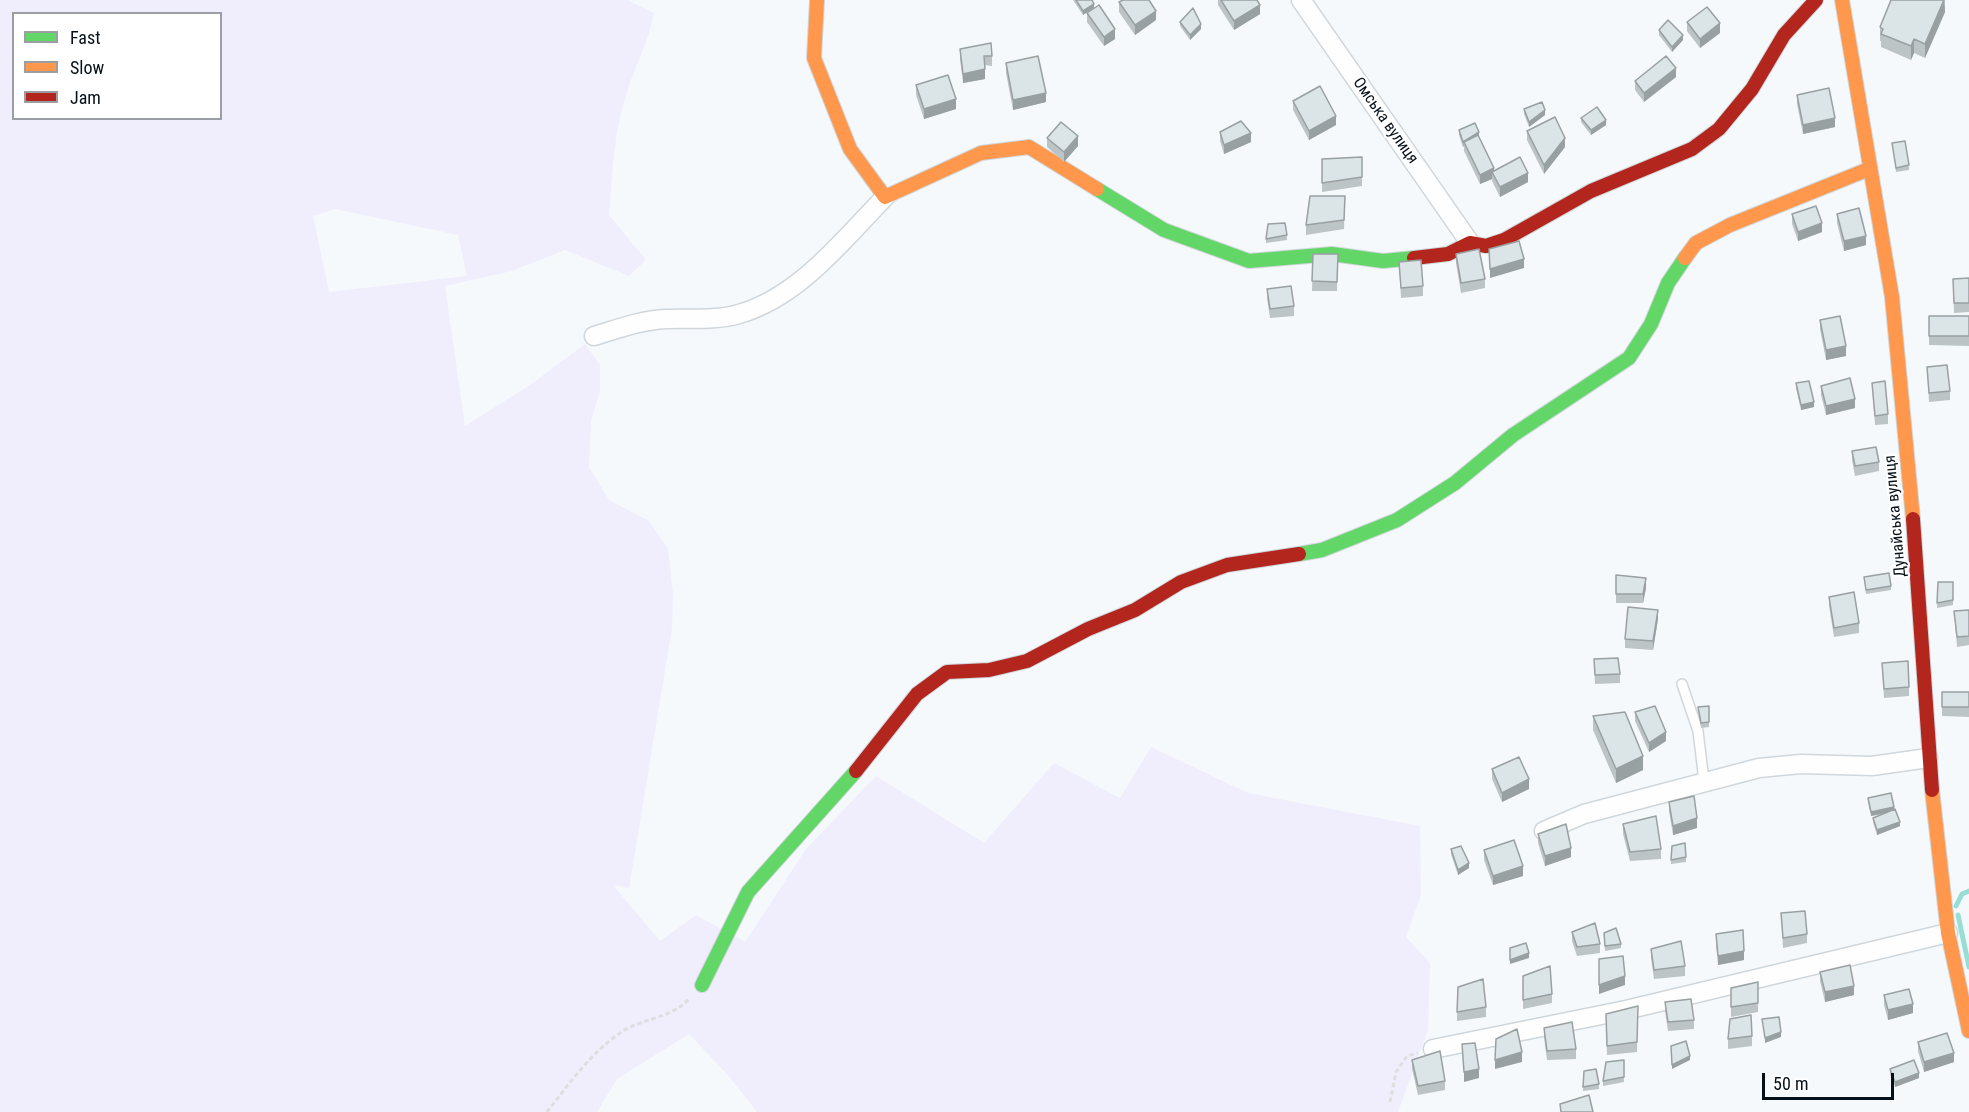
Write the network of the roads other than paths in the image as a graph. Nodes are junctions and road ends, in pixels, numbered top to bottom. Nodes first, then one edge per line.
1 (817, 0) edge
2 (1301, 0) edge
3 (1816, 0) edge
4 (1842, 0) edge
5 (1869, 170) junction
6 (885, 197) junction
7 (1470, 243) junction
8 (594, 336) dead end
9 (1682, 684) dead end
10 (1928, 758) junction
11 (1704, 781) junction
12 (1544, 831) edge
13 (1948, 933) junction
14 (702, 985) road end
15 (1969, 1030) edge
16 (1433, 1049) road end

1 - 6 street
2 - 7 street, Омська вулиця
3 - 7 street
4 - 5 street, Дунайська вулиця
5 - 10 street, Дунайська вулиця
5 - 14 street
6 - 7 street
6 - 8 street
9 - 11 lane
10 - 11 street
10 - 13 street, Дунайська вулиця
11 - 12 street
13 - 15 street, Дунайська вулиця
13 - 16 street

